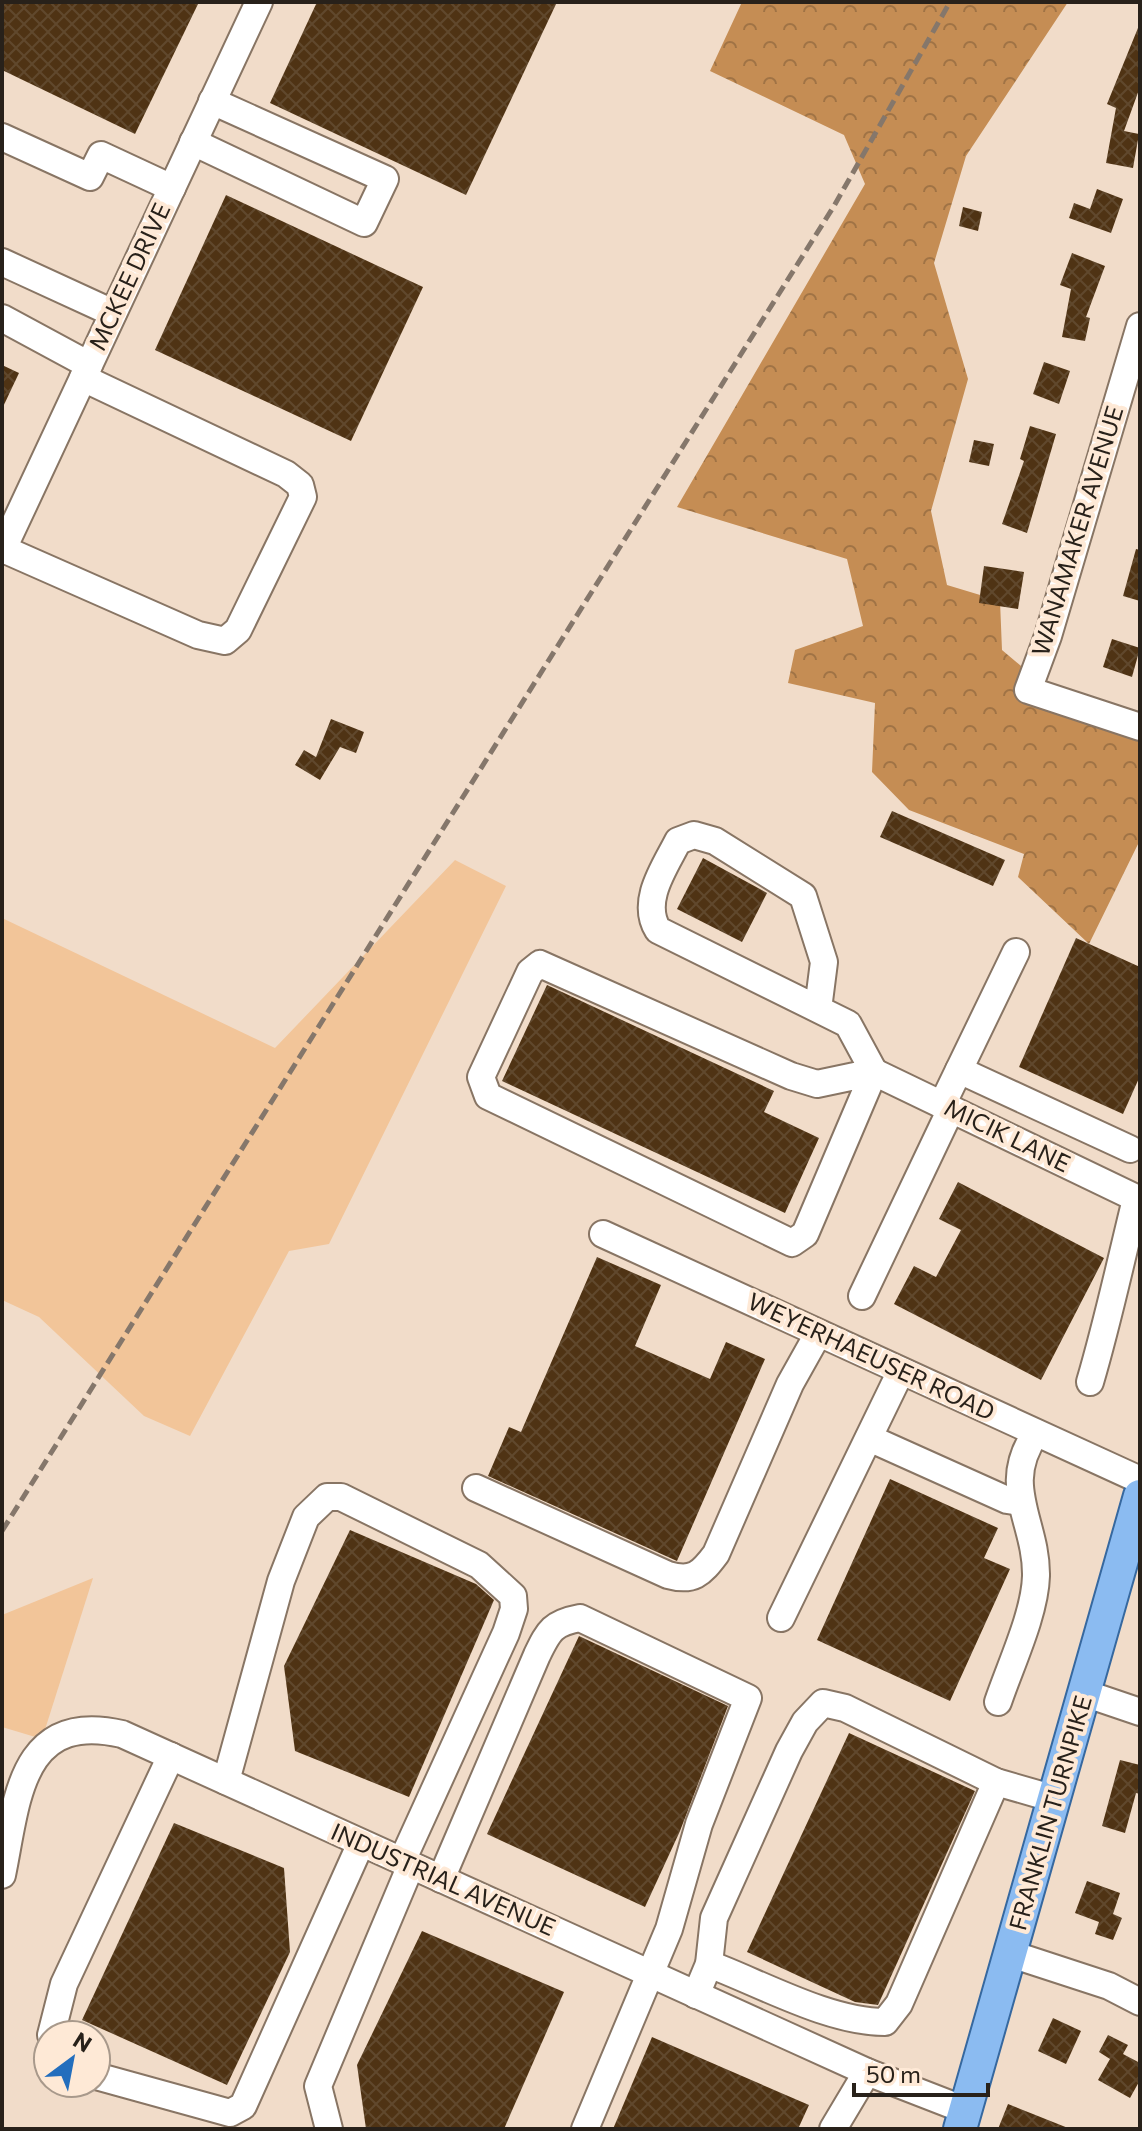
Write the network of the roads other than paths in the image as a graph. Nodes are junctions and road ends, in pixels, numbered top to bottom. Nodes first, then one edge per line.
1 (259, 2) edge
2 (212, 101) junction
3 (2, 137) edge
4 (193, 142) junction
5 (172, 188) junction
6 (2, 262) edge
7 (113, 313) junction
8 (2, 318) edge
9 (1140, 326) edge
10 (86, 371) junction
11 (2, 550) edge
12 (1140, 727) edge
13 (1016, 952) dead end
14 (818, 1009) junction
15 (959, 1070) junction
16 (874, 1072) junction
17 (946, 1107) junction
18 (1135, 1142) edge
19 (1106, 1184) junction
20 (1138, 1200) edge
21 (603, 1234) dead end
22 (862, 1296) dead end
23 (818, 1334) junction
24 (901, 1371) junction
25 (1090, 1382) dead end
26 (1036, 1433) junction
27 (869, 1438) junction
28 (1140, 1480) edge
29 (476, 1488) dead end
30 (1140, 1496) edge
31 (1021, 1502) junction
32 (1133, 1550) edge
33 (781, 1618) dead end
34 (1084, 1693) junction
35 (998, 1702) dead end
36 (1140, 1712) edge
37 (171, 1756) junction
38 (226, 1781) junction
39 (996, 1782) junction
40 (1055, 1799) junction
41 (361, 1843) junction
42 (406, 1863) junction
43 (2, 1875) edge
44 (441, 1879) junction
45 (1011, 1954) junction
46 (709, 1964) junction
47 (651, 1975) junction
48 (696, 1995) junction
49 (1140, 2002) edge
50 (55, 2019) edge
51 (867, 2072) junction
52 (112, 2080) edge
53 (962, 2119) edge
54 (329, 2129) edge
55 (585, 2129) edge
56 (833, 2129) edge

1 - 2 street, MCKEE DRIVE
2 - 4 street, MCKEE DRIVE
2 - 4 street
3 - 5 street
4 - 5 street, MCKEE DRIVE
5 - 7 street, MCKEE DRIVE
6 - 7 street
7 - 10 street, MCKEE DRIVE
8 - 10 street
9 - 12 street, WANAMAKER AVENUE
10 - 11 street, MCKEE DRIVE
10 - 11 street
13 - 15 street
14 - 14 street
14 - 16 street
15 - 17 street
15 - 18 street
16 - 16 street
16 - 17 street, MICIK LANE
17 - 19 street, MICIK LANE
17 - 22 street
18 - 19 street
19 - 20 street, MICIK LANE
20 - 25 street
21 - 23 street, WEYERHAEUSER ROAD
23 - 24 street, WEYERHAEUSER ROAD
23 - 29 street
24 - 26 street, WEYERHAEUSER ROAD
24 - 27 street
26 - 28 street, WEYERHAEUSER ROAD
26 - 31 street
27 - 31 street
27 - 33 street
30 - 32 main road, FRANKLIN TURNPIKE
31 - 35 street
32 - 34 main road, FRANKLIN TURNPIKE
34 - 36 street
34 - 40 main road, FRANKLIN TURNPIKE
37 - 38 street, INDUSTRIAL AVENUE
37 - 43 street, INDUSTRIAL AVENUE
37 - 50 street
38 - 41 street, INDUSTRIAL AVENUE
38 - 42 street
39 - 40 street
39 - 46 street
39 - 46 street
40 - 45 main road, FRANKLIN TURNPIKE
41 - 42 street, INDUSTRIAL AVENUE
41 - 52 street
42 - 44 street, INDUSTRIAL AVENUE
42 - 54 street
44 - 47 street, INDUSTRIAL AVENUE
44 - 47 street
45 - 49 street
45 - 53 main road, FRANKLIN TURNPIKE
46 - 48 street
47 - 48 street, INDUSTRIAL AVENUE
47 - 55 street
48 - 51 street, INDUSTRIAL AVENUE
51 - 53 street, INDUSTRIAL AVENUE
51 - 56 street

